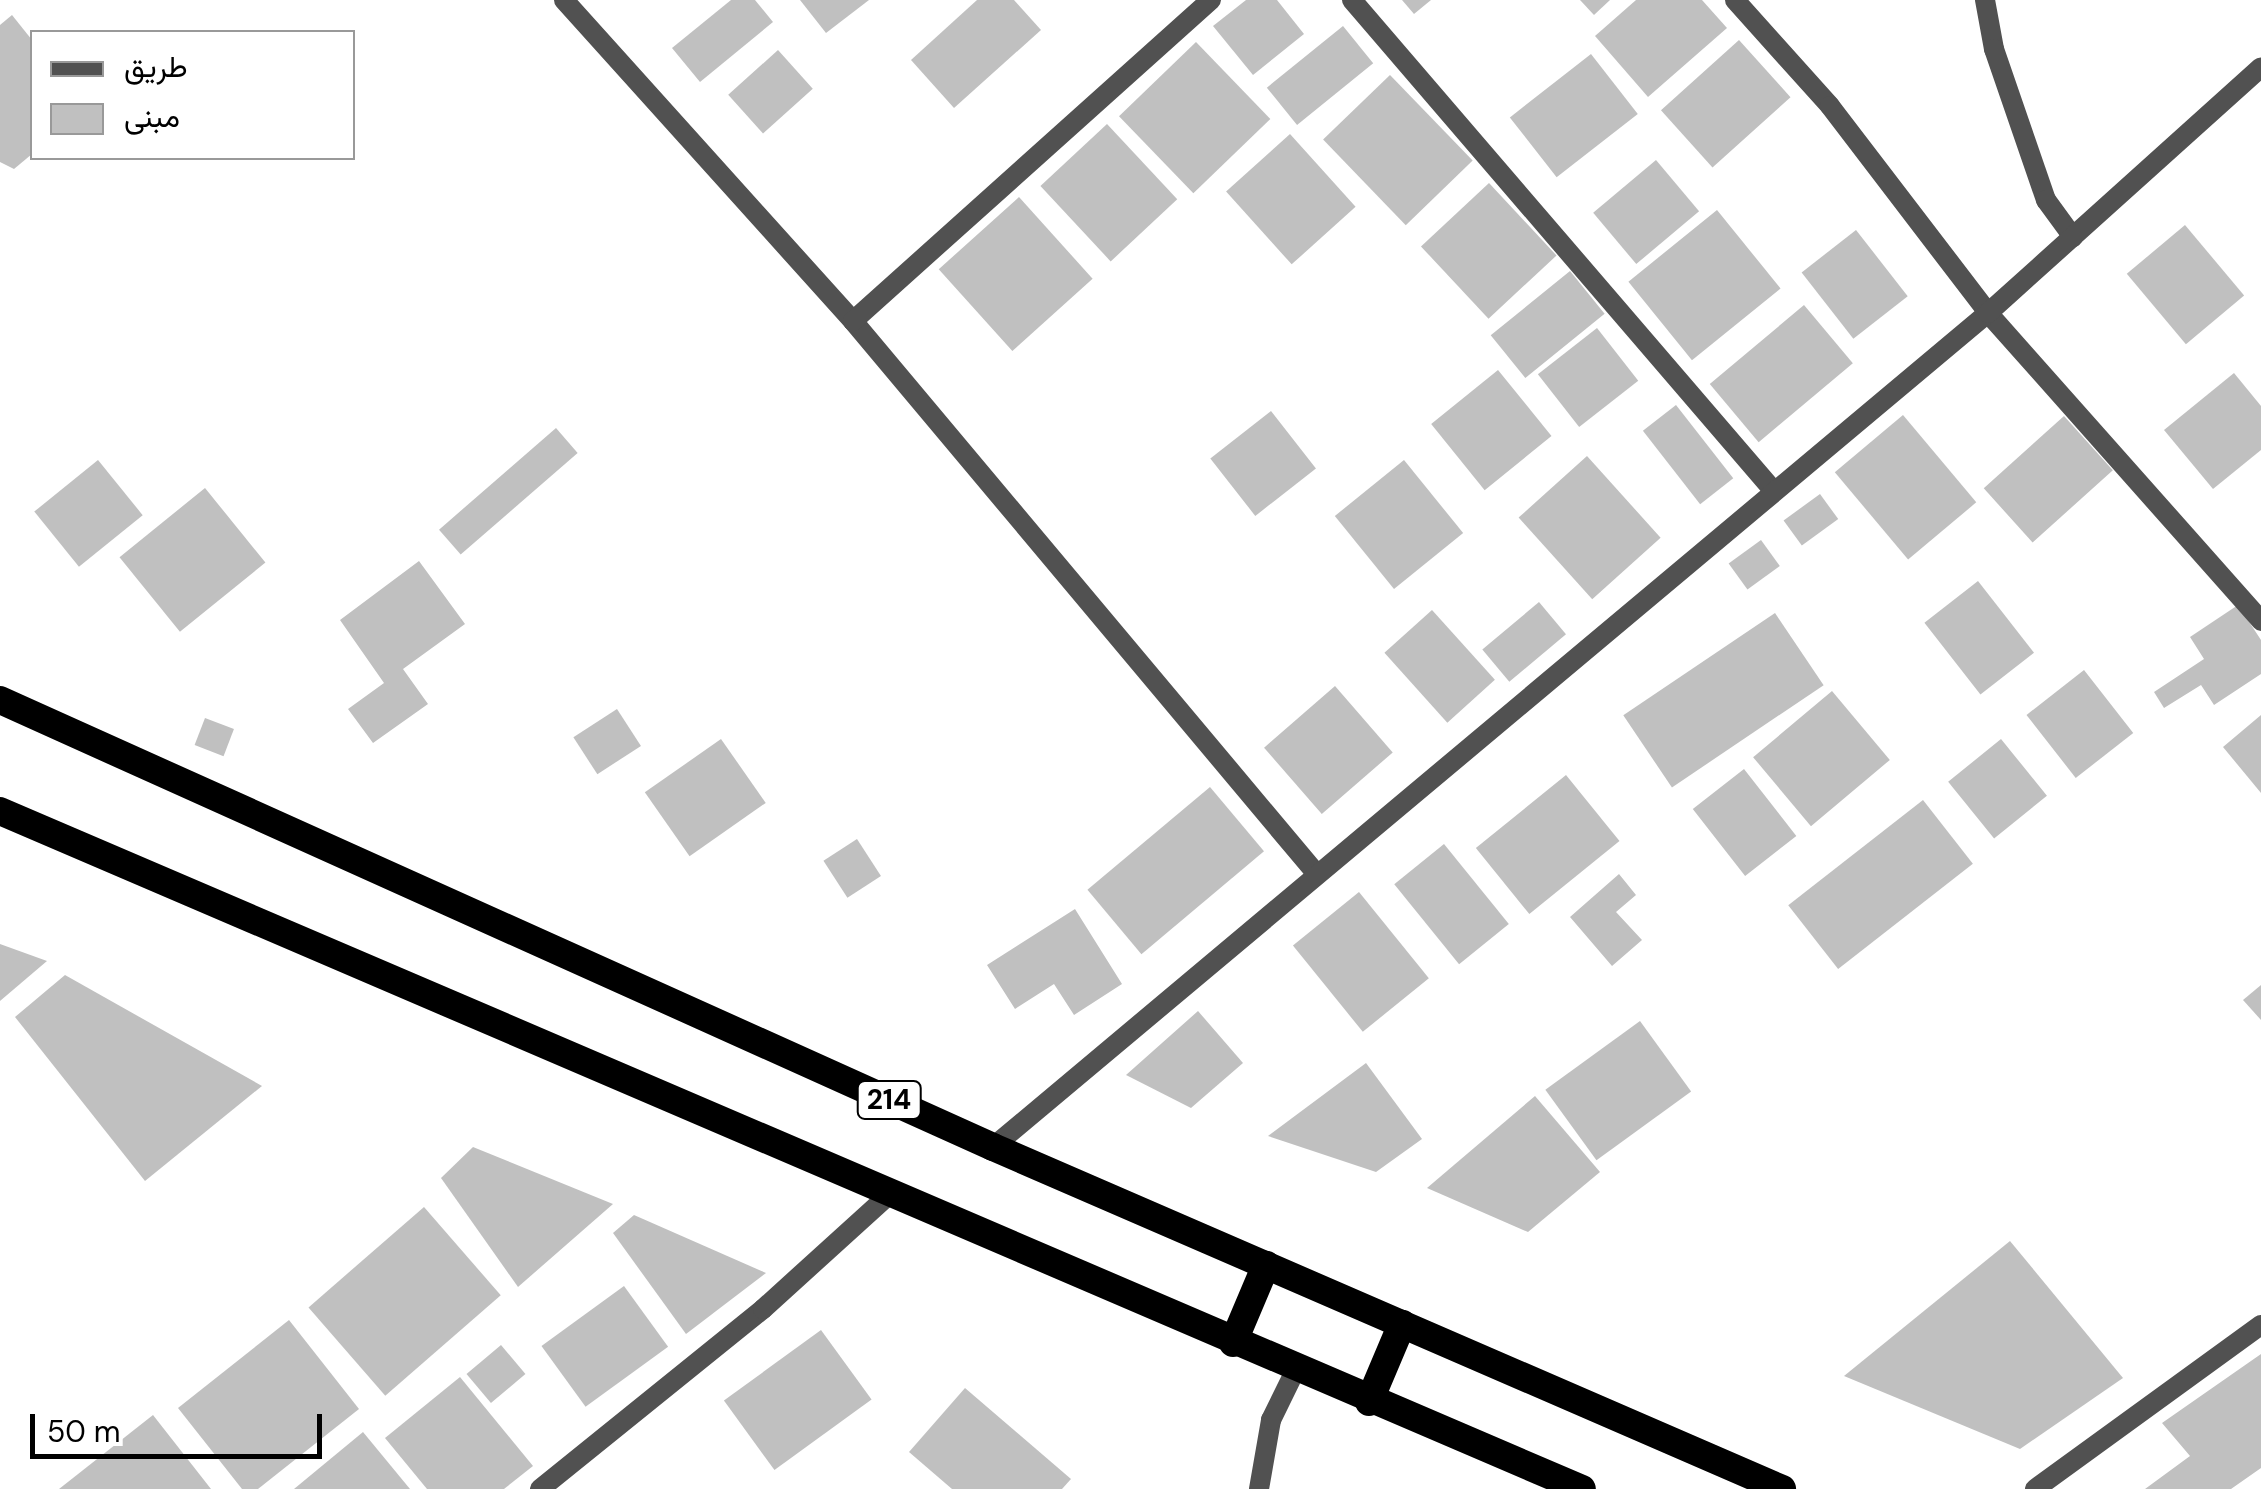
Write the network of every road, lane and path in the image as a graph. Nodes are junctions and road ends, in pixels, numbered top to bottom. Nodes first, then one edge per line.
1 (564, 0) edge
2 (1212, 0) edge
3 (1352, 0) edge
4 (1735, 0) edge
5 (1984, 0) edge
6 (2261, 67) edge
7 (2073, 237) junction
8 (1988, 313) junction
9 (853, 321) junction
10 (1772, 489) junction
11 (2261, 621) edge
12 (0, 700) edge
13 (0, 811) edge
14 (1315, 872) junction
15 (993, 1147) junction
16 (892, 1192) junction
17 (1266, 1265) junction
18 (1402, 1324) junction
19 (2261, 1325) edge
20 (1233, 1343) junction
21 (1295, 1371) junction
22 (1369, 1402) junction
23 (540, 1489) edge
24 (1259, 1489) edge
25 (1582, 1489) edge
26 (1782, 1489) edge
27 (2036, 1489) edge

1 - 9 street
2 - 9 street
3 - 10 street
4 - 8 street
5 - 7 street
6 - 7 street
7 - 8 street
8 - 10 street
8 - 11 street
9 - 14 street
10 - 14 street
12 - 15 highway, 214
13 - 16 highway
14 - 15 street
15 - 17 highway, 214
16 - 20 highway
16 - 23 street
17 - 18 highway, 214
17 - 20 highway
18 - 22 highway
18 - 26 highway, 214
19 - 27 street
20 - 21 highway
21 - 22 highway
21 - 24 street
22 - 25 highway

